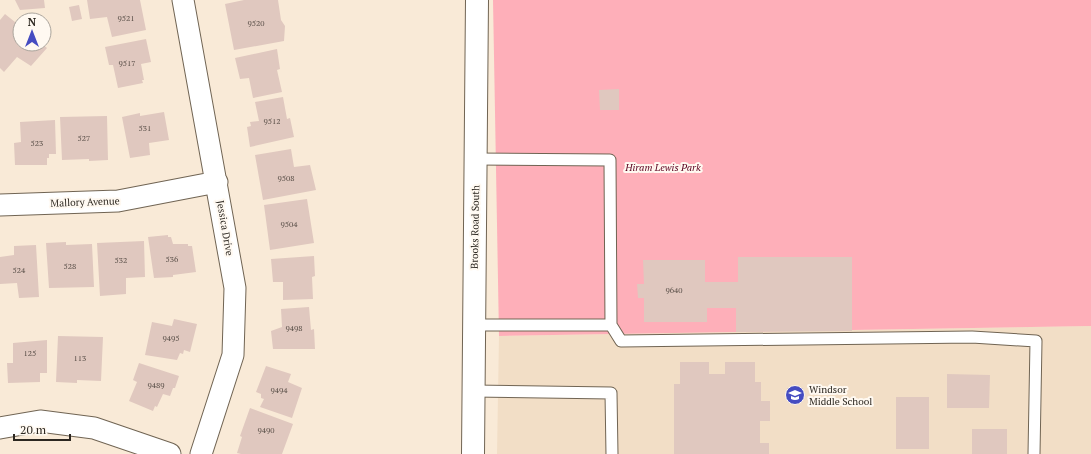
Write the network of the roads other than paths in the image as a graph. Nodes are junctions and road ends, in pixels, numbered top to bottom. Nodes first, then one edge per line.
1 (183, 0) edge
2 (477, 0) edge
3 (475, 159) junction
4 (217, 182) junction
5 (0, 205) edge
6 (474, 325) junction
7 (611, 325) junction
8 (473, 391) junction
9 (0, 428) edge
10 (170, 454) edge
11 (201, 454) edge
12 (473, 454) edge
13 (612, 454) edge
14 (1034, 454) edge

1 - 4 street, Jessica Drive
2 - 3 street, Brooks Road South
3 - 6 street, Brooks Road South
3 - 7 lane
4 - 5 street, Mallory Avenue
4 - 11 street, Jessica Drive
6 - 7 lane
6 - 8 street, Brooks Road South
7 - 14 lane
8 - 12 street, Brooks Road South
8 - 13 lane
9 - 10 street

